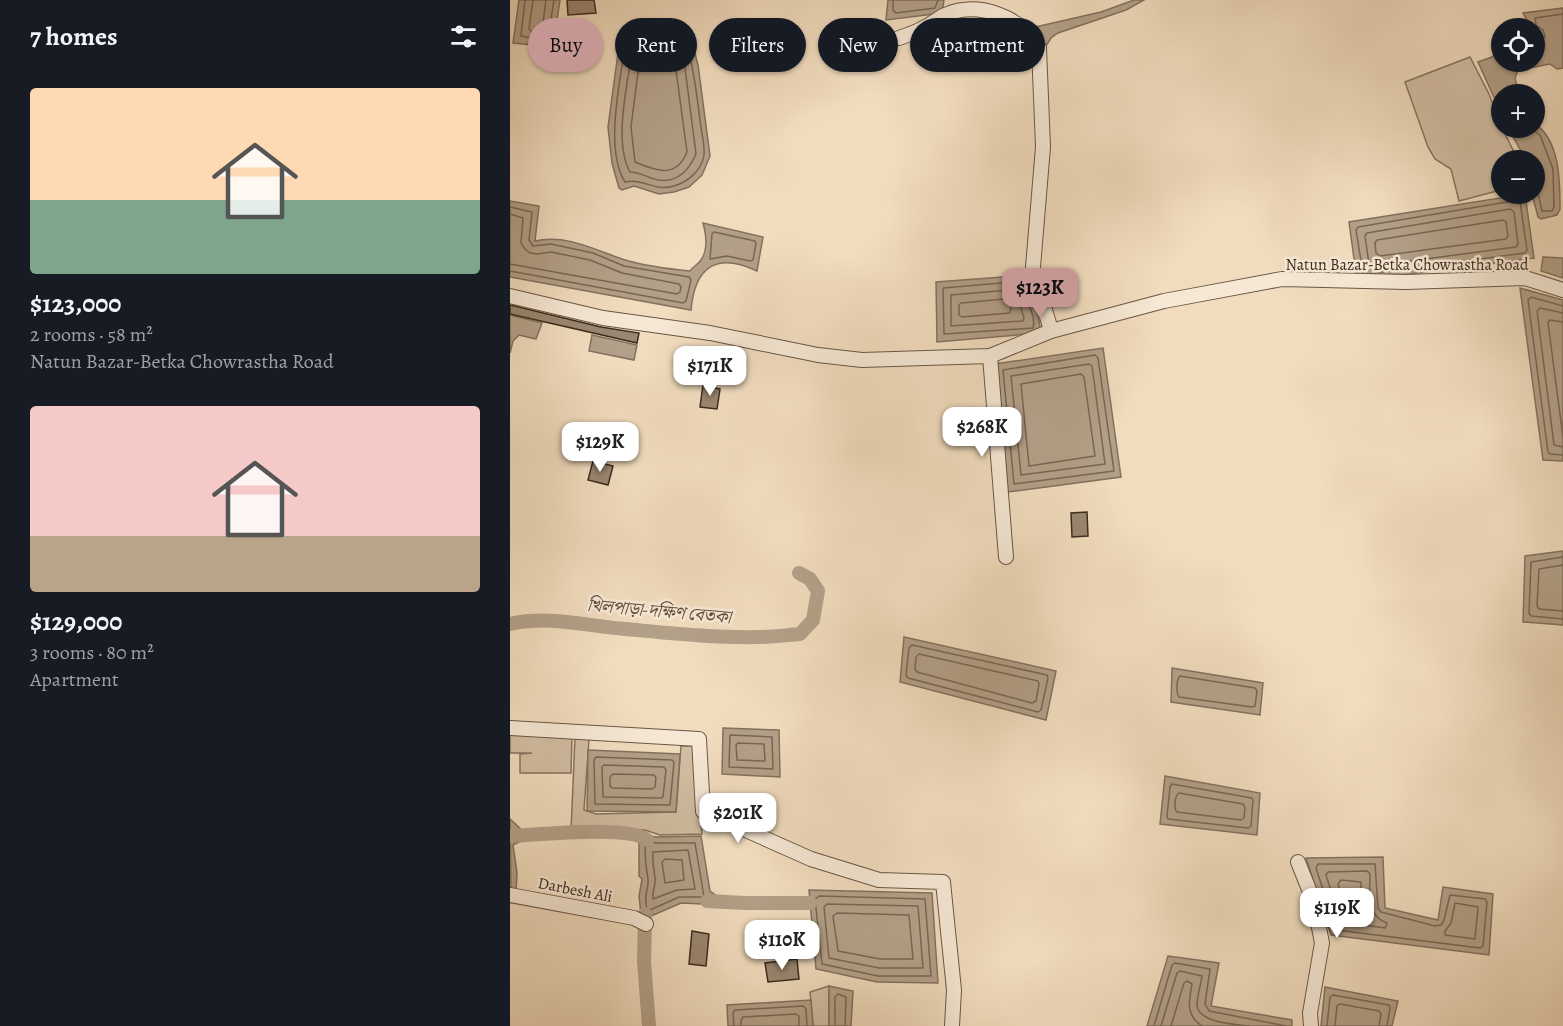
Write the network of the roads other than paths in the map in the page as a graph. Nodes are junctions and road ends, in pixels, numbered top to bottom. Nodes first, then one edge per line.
1 (899, 38) dead end
2 (1563, 290) edge
3 (510, 296) edge
4 (1051, 331) junction
5 (990, 356) junction
6 (1006, 557) dead end
7 (510, 728) edge
8 (1298, 862) dead end
9 (510, 895) edge
10 (640, 921) dead end
11 (952, 1026) edge
12 (1311, 1026) edge

1 - 4 street
2 - 4 street, Natun Bazar-Betka Chowrastha Road
3 - 5 street, Natun Bazar-Betka Chowrastha Road
4 - 5 street, Natun Bazar-Betka Chowrastha Road
5 - 6 street
7 - 11 street
8 - 12 street
9 - 10 street, Darbesh Ali

